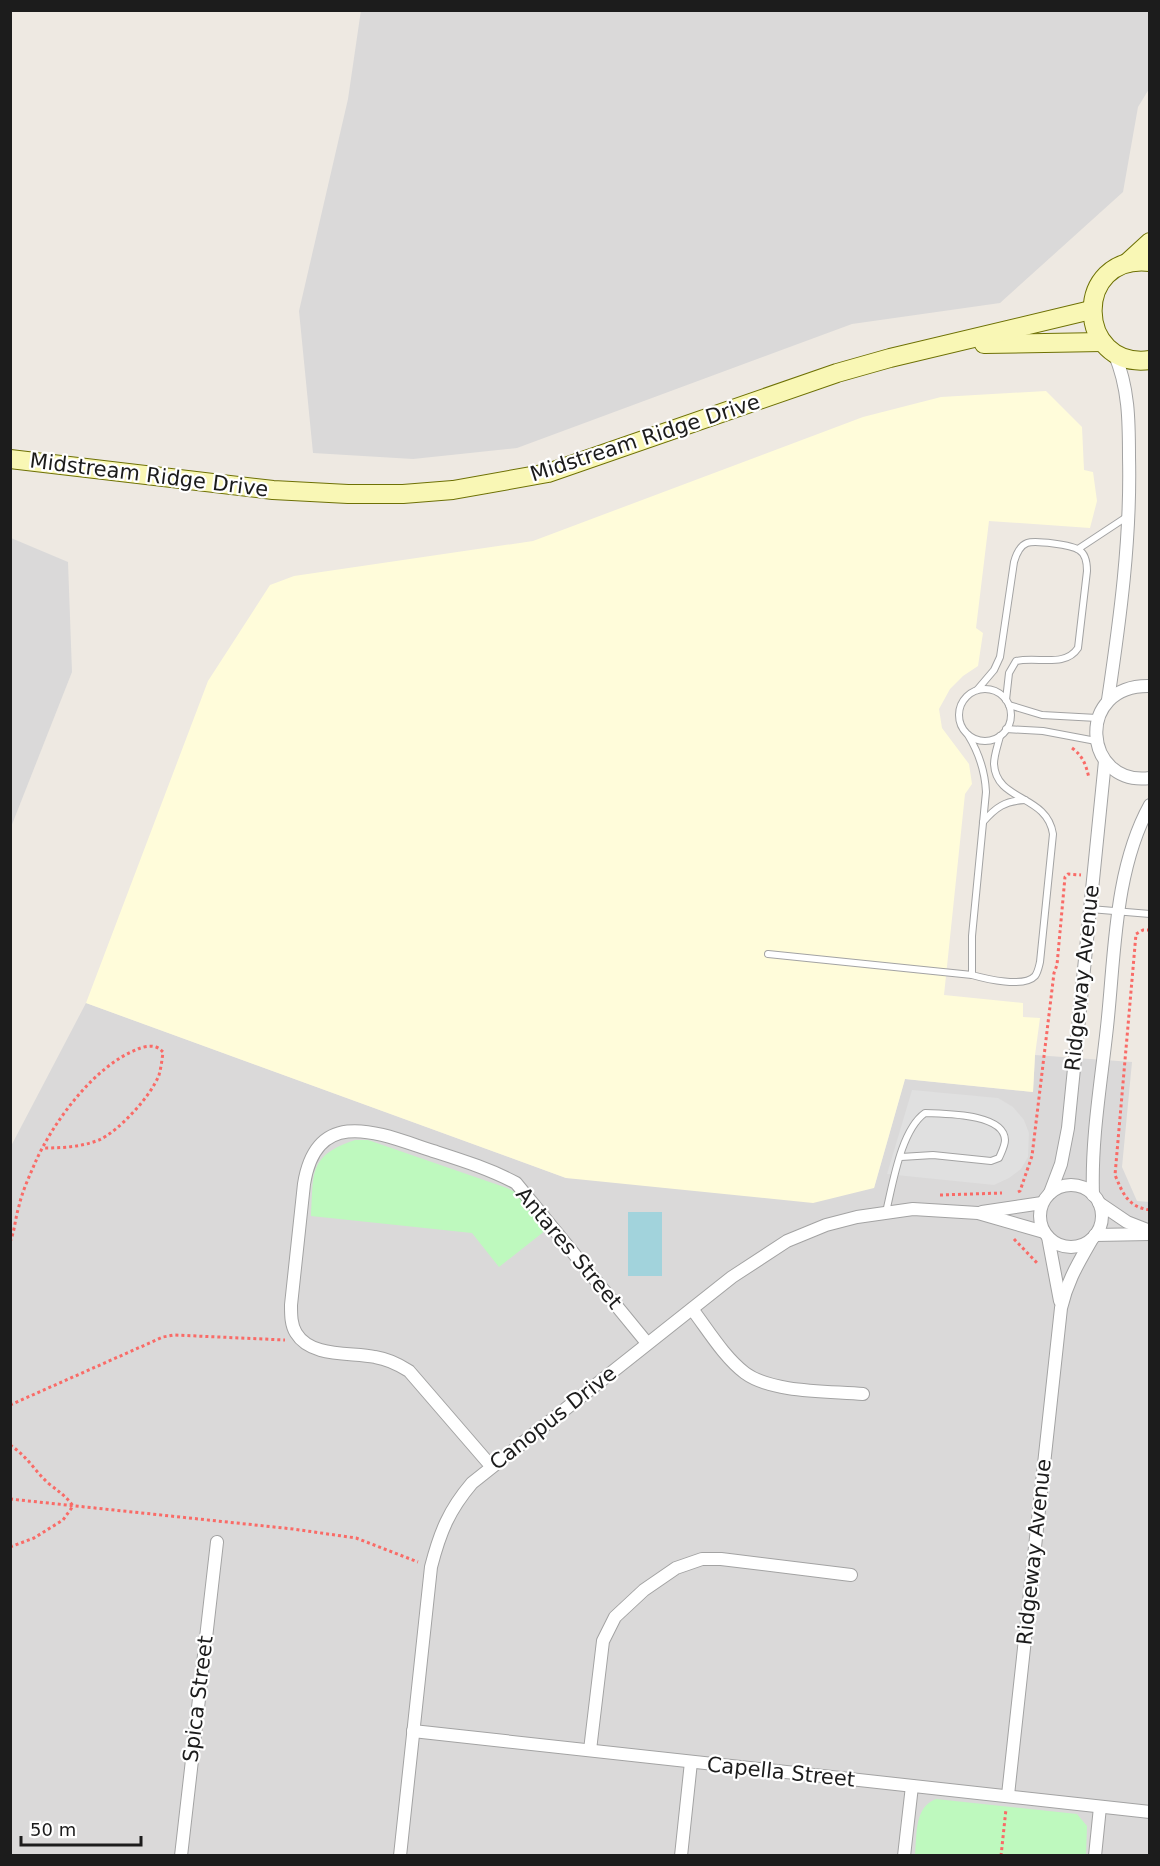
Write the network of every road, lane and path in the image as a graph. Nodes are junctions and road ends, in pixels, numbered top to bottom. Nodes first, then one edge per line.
1 (1149, 242) edge
2 (1149, 262) edge
3 (1127, 263) junction
4 (1091, 310) junction
5 (950, 344) junction
6 (1108, 348) junction
7 (1149, 360) edge
8 (10, 459) edge
9 (1130, 515) junction
10 (1078, 549) junction
11 (1149, 686) edge
12 (977, 690) junction
13 (1108, 700) junction
14 (1007, 703) junction
15 (1098, 718) junction
16 (1006, 729) junction
17 (968, 735) junction
18 (1000, 736) junction
19 (1096, 741) junction
20 (1061, 745) dead end
21 (1105, 761) junction
22 (1149, 778) edge
23 (1089, 783) dead end
24 (1025, 800) junction
25 (1149, 805) edge
26 (983, 822) junction
27 (1092, 876) junction
28 (1090, 909) junction
29 (1119, 912) junction
30 (1149, 914) edge
31 (1149, 930) edge
32 (768, 954) dead end
33 (972, 975) junction
34 (43, 1148) junction
35 (901, 1157) junction
36 (937, 1195) dead end
37 (1046, 1198) junction
38 (1096, 1199) junction
39 (1149, 1210) edge
40 (886, 1212) junction
41 (978, 1213) junction
42 (1149, 1232) edge
43 (1007, 1234) dead end
44 (1046, 1234) junction
45 (1093, 1237) junction
46 (10, 1242) edge
47 (1042, 1269) dead end
48 (692, 1308) junction
49 (1061, 1308) junction
50 (303, 1341) junction
51 (647, 1344) junction
52 (863, 1394) dead end
53 (10, 1405) edge
54 (10, 1445) edge
55 (491, 1466) junction
56 (10, 1499) edge
57 (73, 1506) junction
58 (217, 1542) dead end
59 (10, 1547) edge
60 (431, 1567) junction
61 (851, 1575) dead end
62 (413, 1731) junction
63 (590, 1750) junction
64 (691, 1762) junction
65 (912, 1786) junction
66 (1008, 1796) junction
67 (1100, 1807) junction
68 (1149, 1812) edge
69 (181, 1856) edge
70 (400, 1856) edge
71 (681, 1856) edge
72 (904, 1856) edge
73 (1001, 1856) edge
74 (1095, 1856) edge

1 - 3 street
2 - 3 street
3 - 4 street
4 - 5 street, Midstream Ridge Drive
4 - 6 street
5 - 6 street, Midstream Ridge Drive
5 - 8 street, Midstream Ridge Drive
6 - 7 street, Midstream Ridge Drive
6 - 9 street
9 - 10 lane
9 - 13 street
10 - 12 lane
10 - 14 lane
11 - 13 street
12 - 14 lane
12 - 17 lane
13 - 15 street
14 - 15 lane
14 - 16 lane
15 - 19 street
16 - 18 lane
16 - 19 lane
17 - 18 lane
17 - 26 lane
18 - 24 lane
19 - 21 street
20 - 23 path
21 - 22 street
21 - 27 street, Ridgeway Avenue
24 - 26 lane
24 - 33 lane
25 - 29 street, Ridgeway Avenue
26 - 33 lane
27 - 28 street, Ridgeway Avenue
27 - 36 path
28 - 29 lane
28 - 37 street, Ridgeway Avenue
29 - 30 lane
29 - 38 street, Ridgeway Avenue
31 - 39 path
32 - 33 lane
34 - 34 path
34 - 46 path
35 - 35 lane
35 - 40 lane
37 - 38 street
37 - 41 street, Canopus Drive
37 - 44 street
38 - 42 street
38 - 45 street
40 - 41 street, Canopus Drive
40 - 48 street, Canopus Drive
41 - 44 street, Canopus Drive
42 - 45 street
43 - 47 path
44 - 45 street
44 - 49 street, Ridgeway Avenue
45 - 49 street, Ridgeway Avenue
48 - 51 street, Canopus Drive
48 - 52 street
49 - 66 street, Ridgeway Avenue
50 - 51 street, Antares Street
50 - 53 path
50 - 55 street
51 - 55 street, Canopus Drive
54 - 57 path
55 - 60 street, Canopus Drive
56 - 57 path
57 - 59 path
57 - 60 path
58 - 69 street, Spica Street
60 - 62 street, Canopus Drive
61 - 63 street
62 - 63 street, Capella Street
62 - 70 street, Canopus Drive
63 - 64 street, Capella Street
64 - 65 street, Capella Street
64 - 71 street
65 - 66 street, Capella Street
65 - 72 street
66 - 67 street, Capella Street
66 - 73 path
67 - 68 street, Capella Street
67 - 74 street

